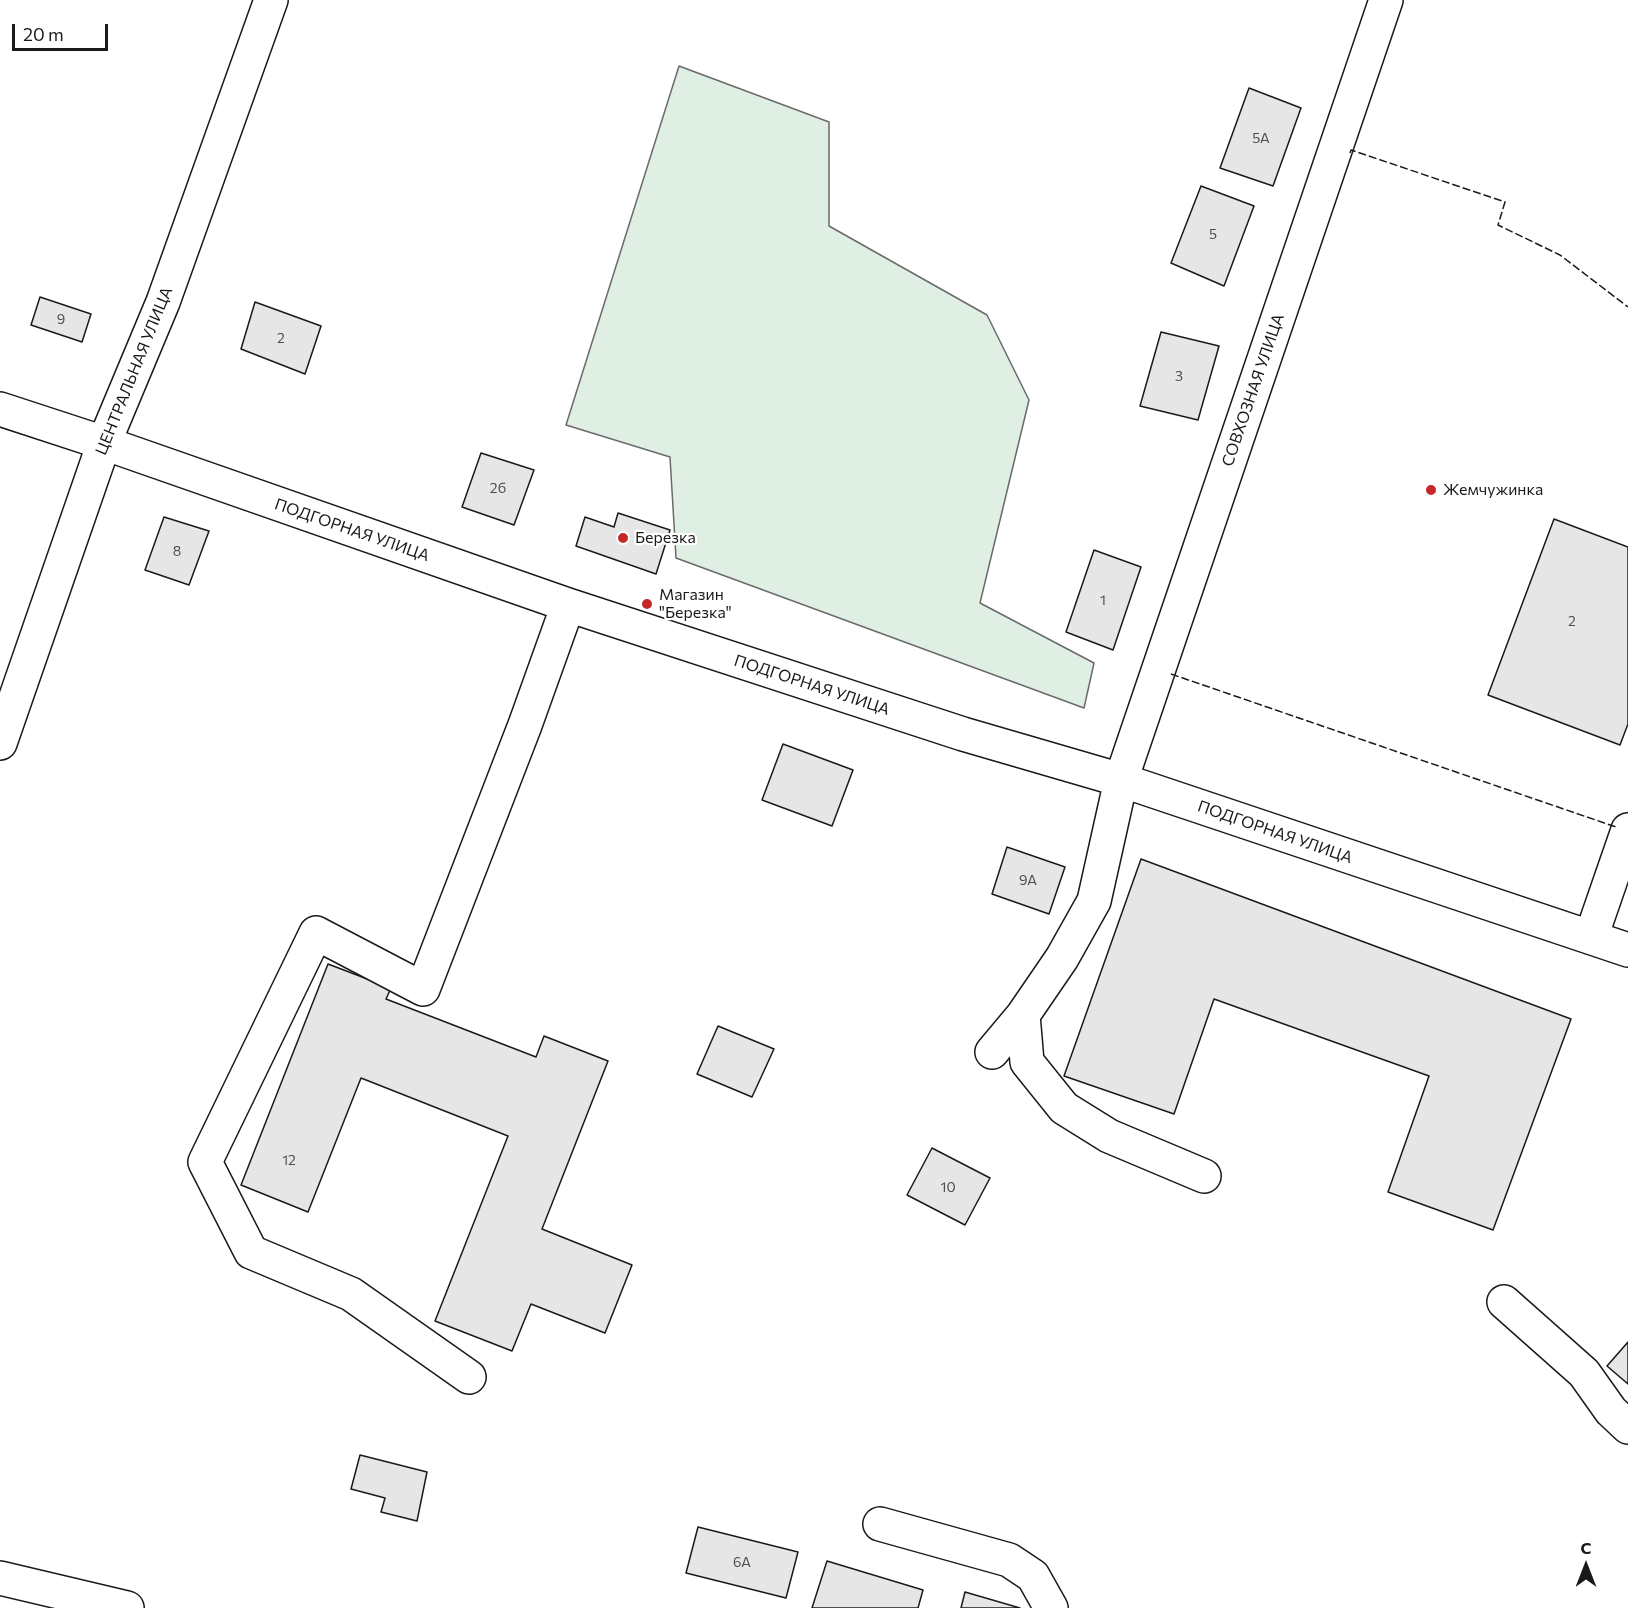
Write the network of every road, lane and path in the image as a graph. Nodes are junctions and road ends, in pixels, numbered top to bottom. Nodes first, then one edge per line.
1 (271, 0) edge
2 (1386, 0) edge
3 (0, 409) edge
4 (104, 443) junction
5 (568, 605) junction
6 (0, 743) edge
7 (1121, 780) junction
8 (1628, 830) edge
9 (1591, 938) junction
10 (1628, 950) edge
11 (1023, 1016) junction
12 (992, 1052) dead end
13 (1204, 1176) dead end
14 (1504, 1302) dead end
15 (469, 1377) dead end
16 (1628, 1427) edge
17 (880, 1524) dead end
18 (0, 1578) edge
19 (128, 1608) edge
20 (1051, 1608) edge

1 - 4 street, ЦЕНТРАЛЬНАЯ УЛИЦА
2 - 7 street, СОВХОЗНАЯ УЛИЦА
3 - 4 street, ПОДГОРНАЯ УЛИЦА
4 - 5 street, ПОДГОРНАЯ УЛИЦА
4 - 6 street, ЦЕНТРАЛЬНАЯ УЛИЦА
5 - 7 street, ПОДГОРНАЯ УЛИЦА
5 - 15 street
7 - 9 street, ПОДГОРНАЯ УЛИЦА
7 - 11 street, СОВХОЗНАЯ УЛИЦА
8 - 9 street
9 - 10 street, ПОДГОРНАЯ УЛИЦА
11 - 12 street, СОВХОЗНАЯ УЛИЦА
11 - 13 street
14 - 16 street
17 - 20 street
18 - 19 street

